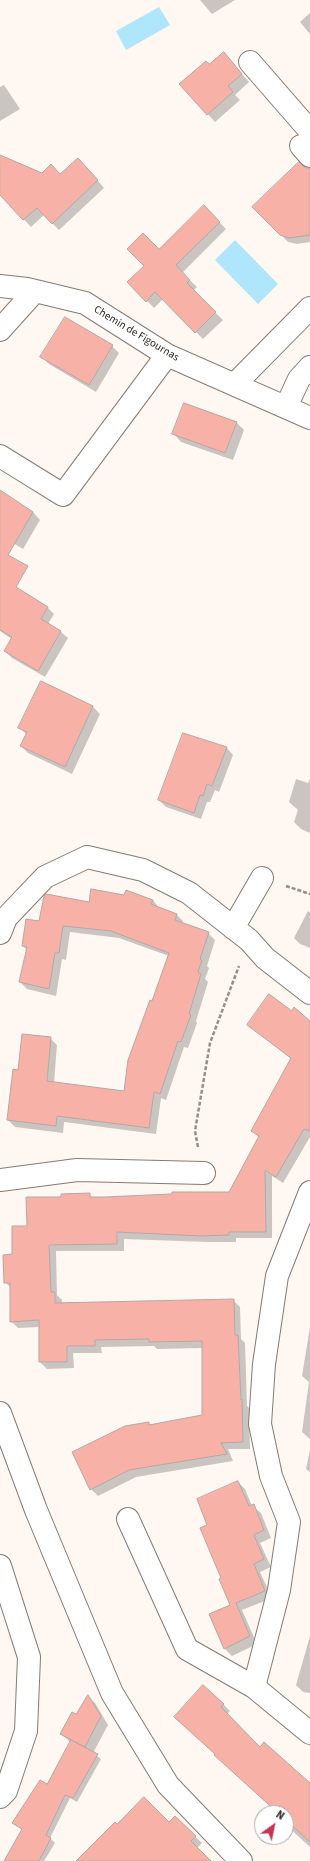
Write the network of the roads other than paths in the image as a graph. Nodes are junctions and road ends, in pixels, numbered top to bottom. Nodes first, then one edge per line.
1 (250, 62) dead end
2 (307, 144) edge
3 (0, 286) edge
4 (35, 291) junction
5 (310, 308) edge
6 (310, 328) edge
7 (0, 330) edge
8 (167, 355) junction
9 (310, 367) edge
10 (242, 387) junction
11 (286, 407) junction
12 (310, 418) edge
13 (0, 456) edge
14 (262, 878) dead end
15 (2, 923) edge
16 (241, 934) junction
17 (310, 993) edge
18 (204, 1173) road end
19 (0, 1180) edge
20 (310, 1192) edge
21 (0, 1413) edge
22 (128, 1518) dead end
23 (0, 1566) edge
24 (254, 1687) junction
25 (310, 1733) edge
26 (0, 1797) edge
27 (241, 1861) edge

1 - 2 street
3 - 4 street, Chemin de Figournas
4 - 7 street
4 - 8 street, Chemin de Figournas
5 - 10 street
6 - 10 street
8 - 10 street, Chemin de Figournas
8 - 13 street
9 - 11 street
10 - 11 street, Chemin de Figournas
11 - 12 street, Chemin de Figournas
14 - 16 street
15 - 16 street
16 - 17 street
18 - 19 street
20 - 24 street
21 - 27 street
22 - 24 street
23 - 26 street
24 - 25 street

